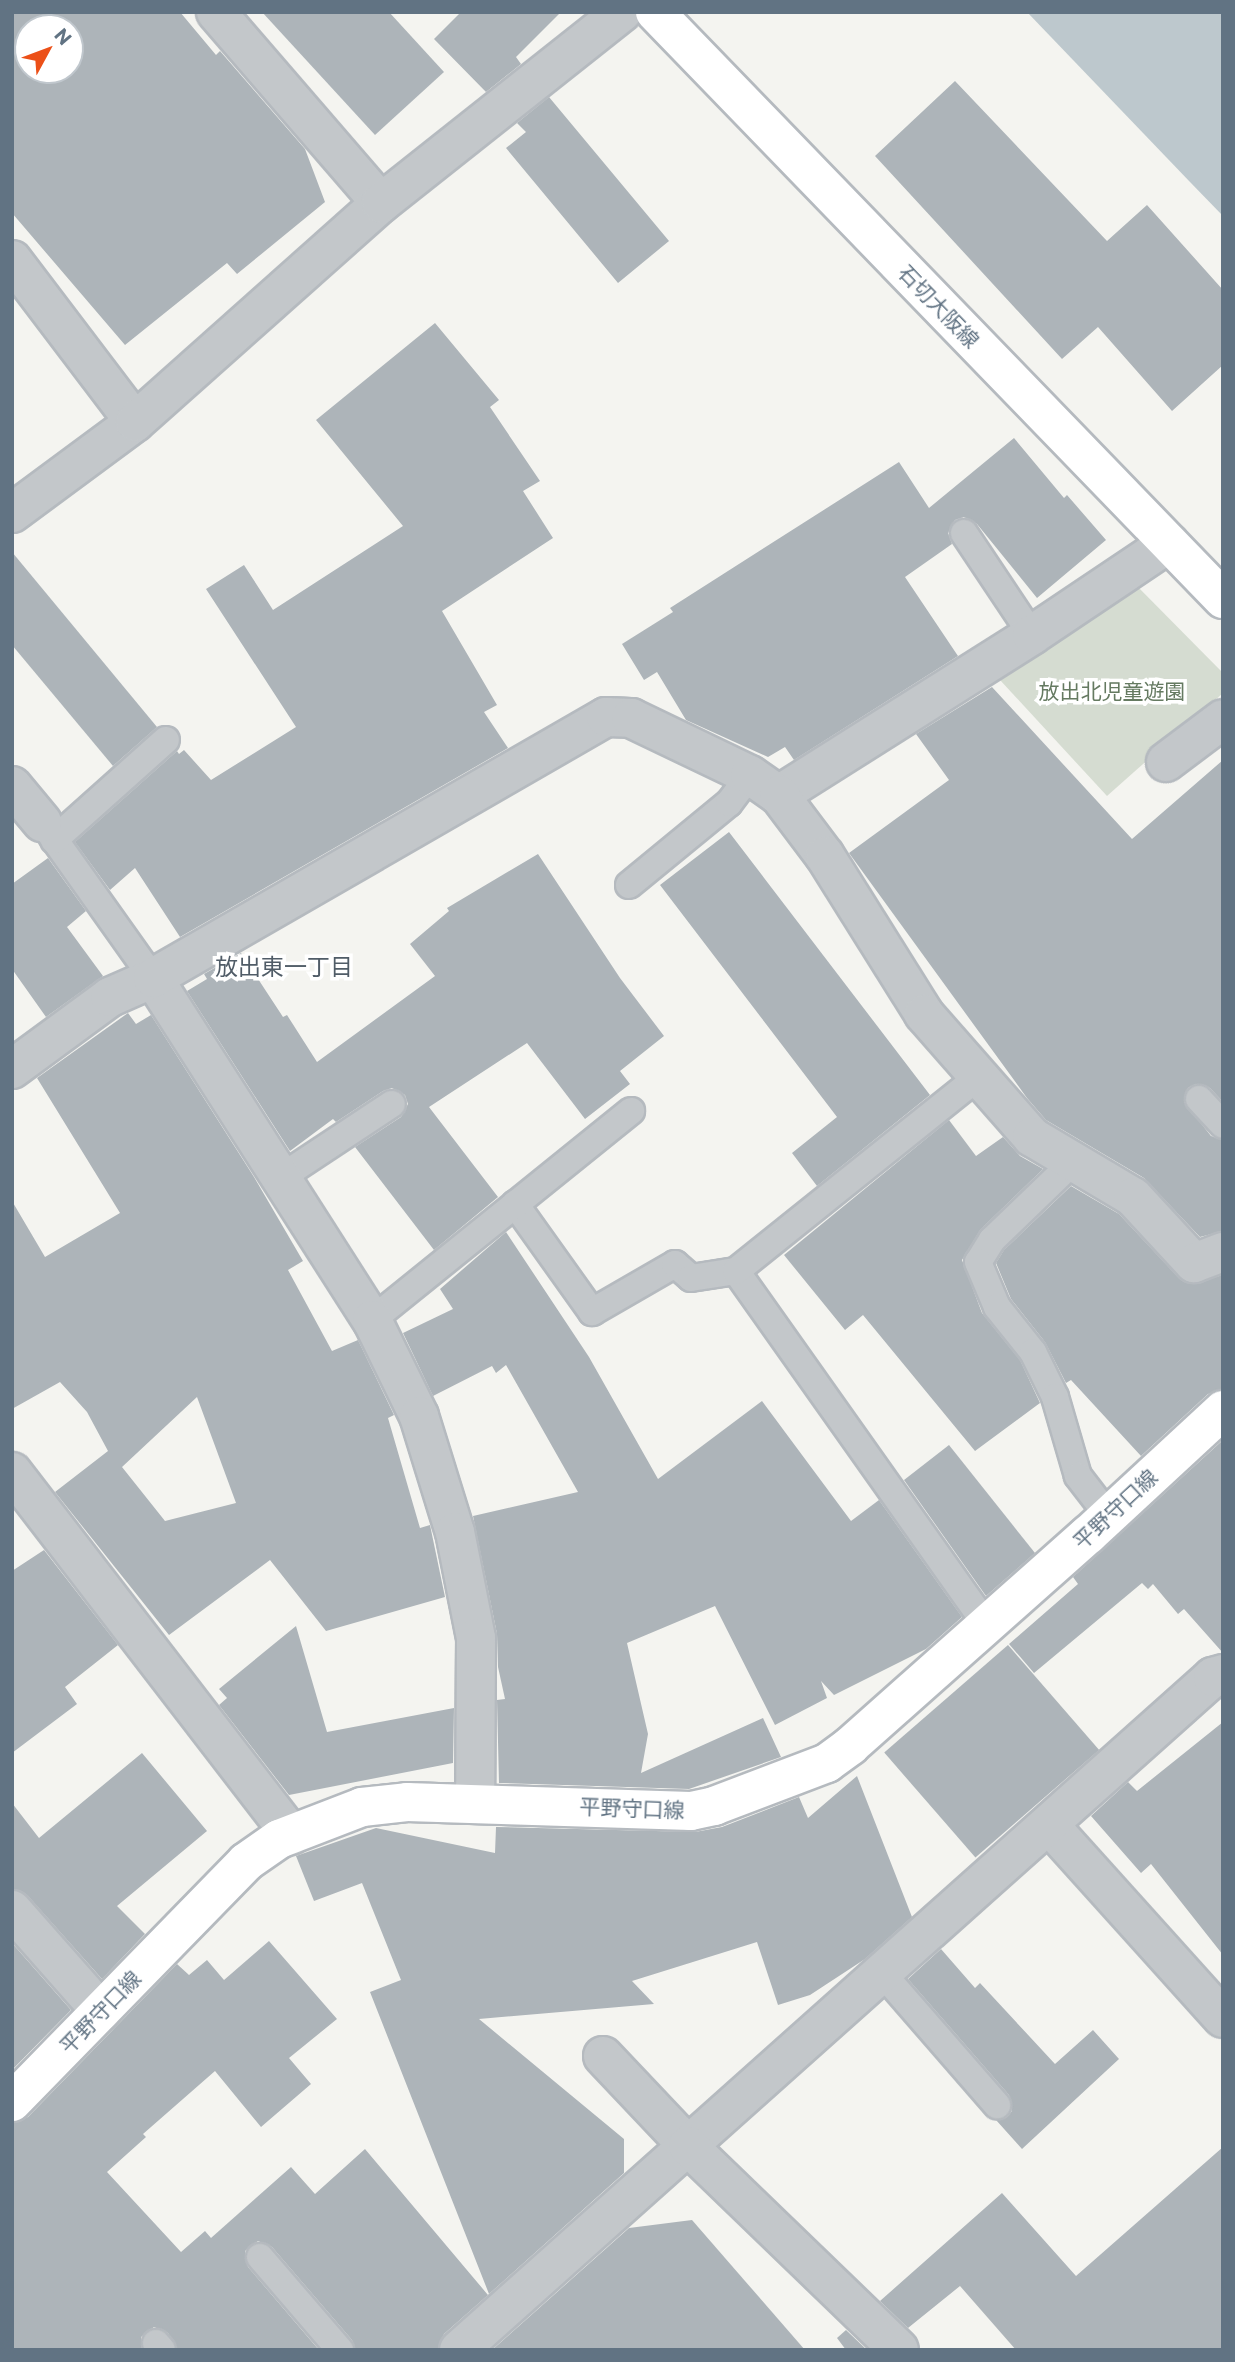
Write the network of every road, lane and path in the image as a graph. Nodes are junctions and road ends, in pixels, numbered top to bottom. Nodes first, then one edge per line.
1 (216, 12) edge
2 (622, 12) edge
3 (655, 12) edge
4 (381, 203) junction
5 (12, 260) edge
6 (135, 422) junction
7 (12, 513) edge
8 (964, 533) dead end
9 (1169, 543) junction
10 (1223, 599) edge
11 (1032, 635) junction
12 (1223, 719) edge
13 (166, 740) dead end
14 (1166, 762) dead end
15 (764, 785) junction
16 (12, 786) edge
17 (48, 831) junction
18 (629, 884) dead end
19 (153, 978) junction
20 (12, 1069) edge
21 (979, 1076) junction
22 (1199, 1099) dead end
23 (392, 1104) dead end
24 (631, 1111) dead end
25 (1223, 1125) edge
26 (1074, 1161) junction
27 (280, 1178) junction
28 (515, 1204) junction
29 (1223, 1252) edge
30 (736, 1271) junction
31 (372, 1320) junction
32 (1223, 1410) edge
33 (12, 1472) edge
34 (1108, 1515) junction
35 (987, 1625) junction
36 (1223, 1674) edge
37 (475, 1802) junction
38 (1050, 1826) junction
39 (292, 1835) junction
40 (12, 1910) edge
41 (883, 1974) junction
42 (101, 2011) junction
43 (1223, 2018) edge
44 (603, 2056) dead end
45 (12, 2102) edge
46 (997, 2105) dead end
47 (688, 2146) junction
48 (260, 2257) dead end
49 (340, 2350) edge
50 (459, 2350) edge
51 (899, 2350) edge

1 - 4 street
2 - 4 street
3 - 9 main road, 石切大阪線
4 - 6 street
5 - 6 street
6 - 7 street
8 - 11 lane
9 - 10 main road, 石切大阪線
9 - 11 street
11 - 15 street
12 - 14 street
13 - 17 lane
15 - 18 lane
15 - 19 street
15 - 21 street
16 - 17 street
17 - 19 lane
19 - 20 street
19 - 27 street
21 - 26 street
21 - 30 lane
22 - 25 lane
23 - 27 lane
24 - 28 lane
26 - 29 street
26 - 34 lane
27 - 31 street
28 - 30 lane
28 - 31 lane
30 - 35 lane
31 - 37 street
32 - 34 main road, 平野守口線
33 - 39 street
34 - 35 main road, 平野守口線
35 - 37 main road, 平野守口線
36 - 38 street
37 - 39 main road, 平野守口線
38 - 41 street
38 - 43 street
39 - 42 main road, 平野守口線
40 - 42 street
41 - 46 lane
41 - 47 street
42 - 45 main road, 平野守口線
44 - 47 street
47 - 50 street
47 - 51 street
48 - 49 lane

